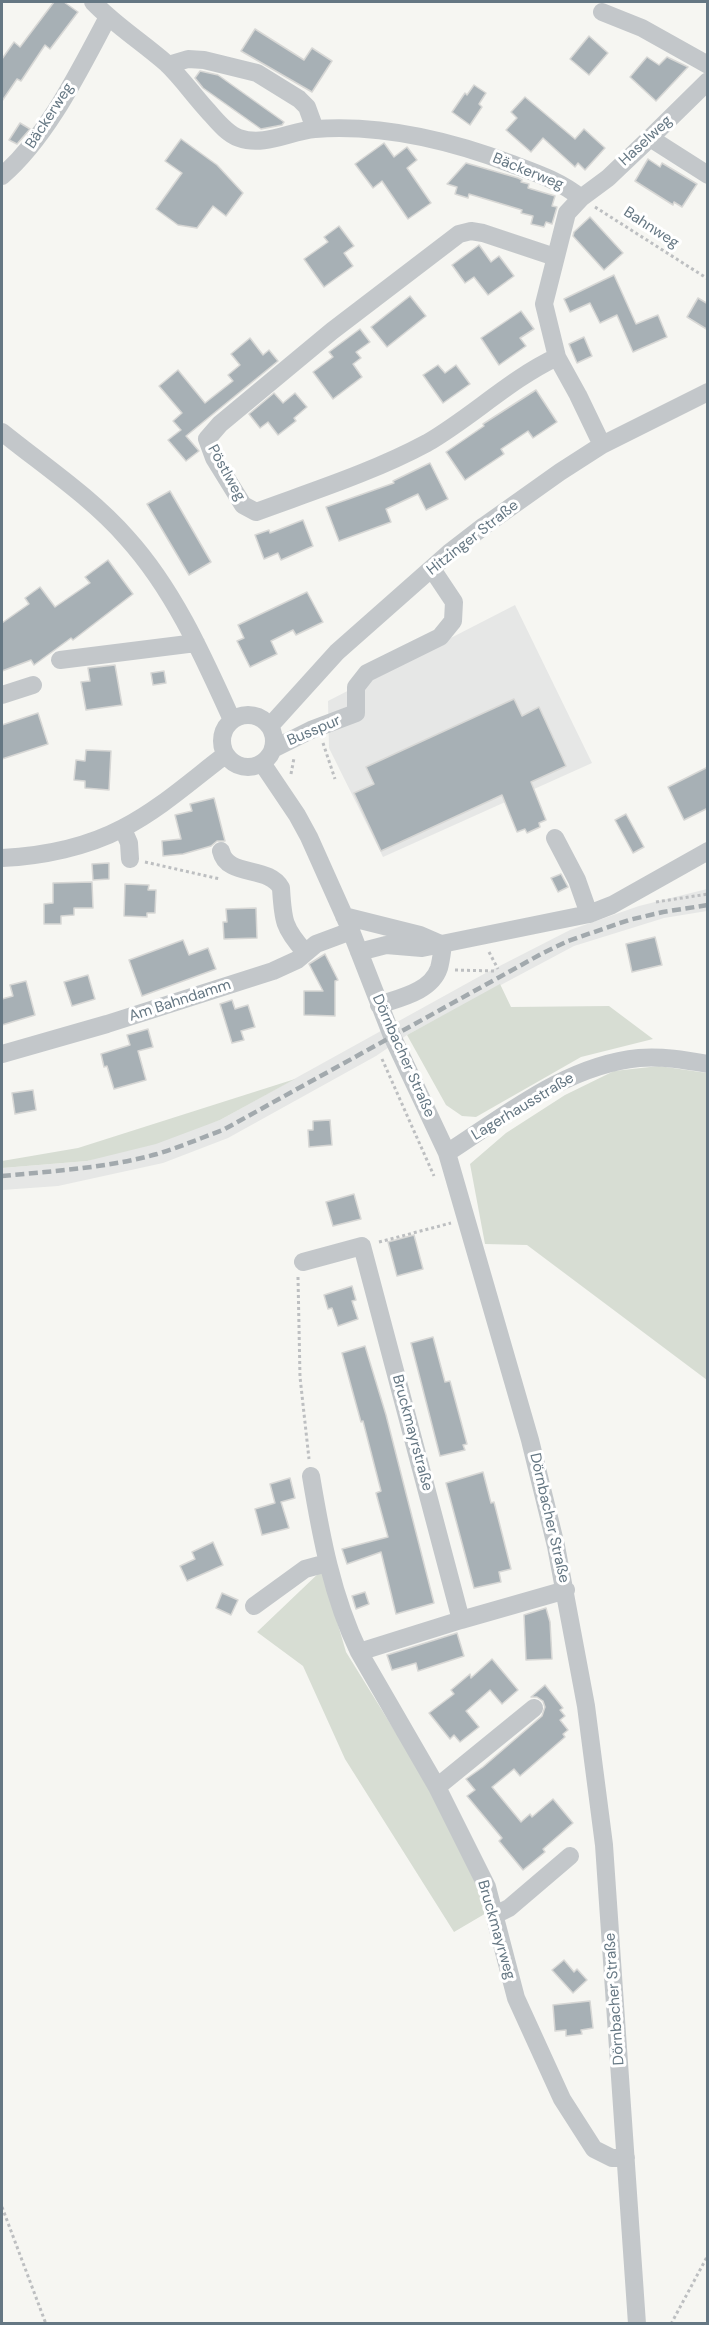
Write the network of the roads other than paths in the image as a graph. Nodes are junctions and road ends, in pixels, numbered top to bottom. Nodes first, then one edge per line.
1 (93, 2) edge
2 (602, 12) dead end
3 (108, 17) junction
4 (168, 65) junction
5 (708, 65) edge
6 (708, 81) edge
7 (315, 129) junction
8 (651, 138) junction
9 (708, 175) edge
10 (2, 176) edge
11 (581, 198) junction
12 (555, 257) junction
13 (557, 357) junction
14 (708, 392) edge
15 (2, 432) edge
16 (602, 445) junction
17 (432, 569) junction
18 (196, 643) junction
19 (60, 660) dead end
20 (33, 685) dead end
21 (2, 695) edge
22 (232, 720) junction
23 (270, 726) junction
24 (225, 754) junction
25 (268, 756) junction
26 (123, 829) junction
27 (555, 838) dead end
28 (221, 851) dead end
29 (708, 851) edge
30 (2, 858) edge
31 (130, 858) road end
32 (589, 914) junction
33 (348, 924) junction
34 (443, 945) junction
35 (305, 952) junction
36 (359, 952) junction
37 (379, 1005) junction
38 (2, 1054) edge
39 (708, 1064) edge
40 (447, 1153) junction
41 (303, 1262) road end
42 (311, 1476) road end
43 (327, 1563) junction
44 (566, 1590) junction
45 (254, 1606) dead end
46 (461, 1620) junction
47 (359, 1652) junction
48 (534, 1708) dead end
49 (437, 1787) junction
50 (570, 1856) dead end
51 (495, 1915) junction
52 (626, 2158) junction
53 (637, 2324) edge

1 - 3 street, Bäckerweg
2 - 5 street
3 - 4 street, Bäckerweg
3 - 10 street, Bäckerweg
4 - 7 street
4 - 7 street, Bäckerweg
6 - 8 street, Haselweg
7 - 11 street, Bäckerweg
8 - 9 street
8 - 11 street, Haselweg
11 - 12 street, Bäckerweg
12 - 13 street, Bäckerweg
12 - 13 street, Pöstlweg
13 - 16 street, Bäckerweg
14 - 16 street, Hitzinger Straße
15 - 18 street
16 - 17 street, Hitzinger Straße
17 - 23 street, Hitzinger Straße
17 - 25 street, Busspur
18 - 19 street
18 - 22 street
20 - 21 street
22 - 23 street
22 - 24 street
23 - 25 street
24 - 25 street
24 - 26 street
25 - 33 street, Dörnbacher Straße
26 - 30 street
26 - 31 street
27 - 32 street
28 - 35 street
29 - 32 street
32 - 34 street
33 - 34 street
33 - 35 street, Am Bahndamm
33 - 36 street, Dörnbacher Straße
34 - 36 street
34 - 37 street
35 - 38 street, Am Bahndamm
36 - 37 street, Dörnbacher Straße
37 - 40 street, Dörnbacher Straße
39 - 40 street, Lagerhausstraße
40 - 44 street, Dörnbacher Straße
41 - 46 street, Bruckmayrstraße
42 - 43 street
43 - 45 street
43 - 47 street
44 - 46 street
44 - 52 street, Dörnbacher Straße
46 - 47 street
47 - 49 street, Bruckmayrweg
48 - 49 street
49 - 51 street, Bruckmayrweg
50 - 51 street
51 - 52 street, Bruckmayrweg
52 - 53 street, Dörnbacher Straße

